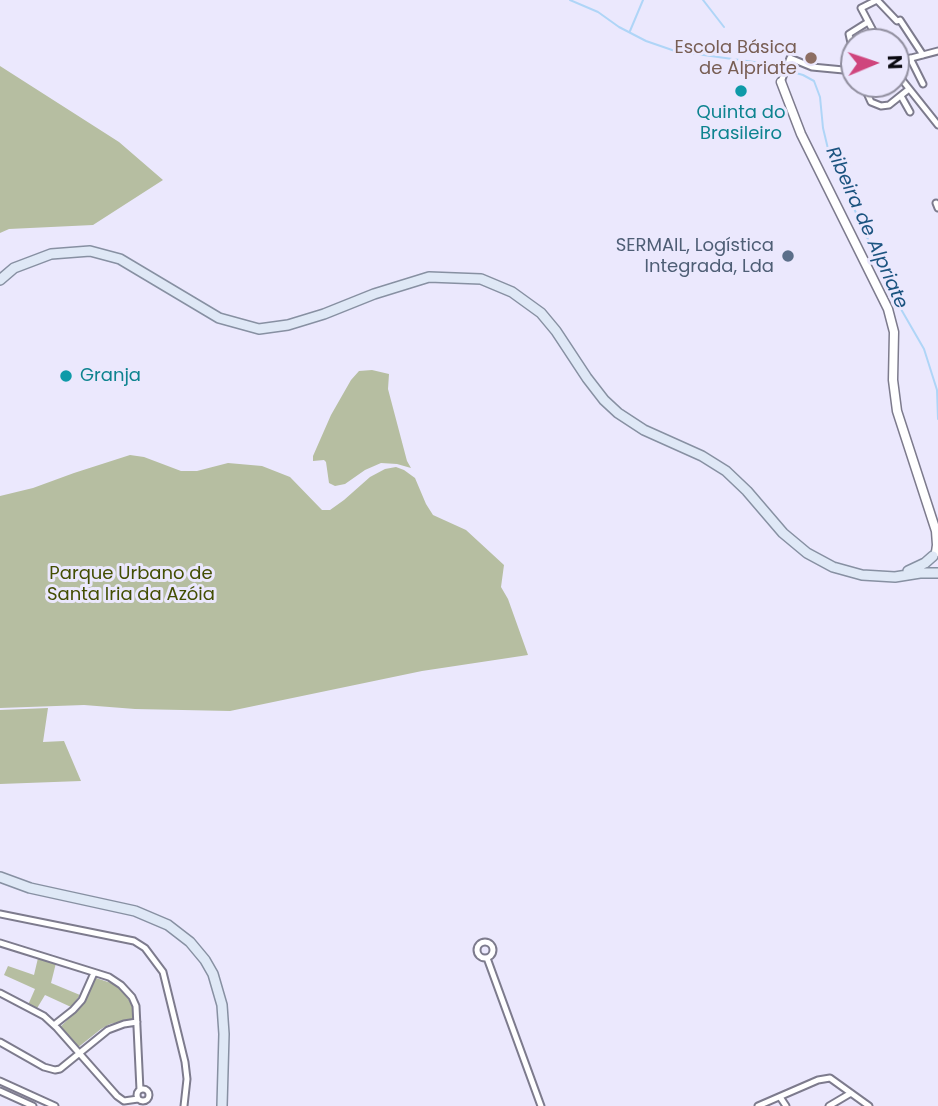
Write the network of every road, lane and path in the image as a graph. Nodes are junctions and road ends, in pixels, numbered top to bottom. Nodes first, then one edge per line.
1 (868, 22) junction
2 (858, 28) edge
3 (871, 28) edge
4 (938, 51) edge
5 (923, 55) junction
6 (910, 58) joint
7 (840, 70) edge
8 (782, 79) joint
9 (923, 84) dead end
10 (910, 90) edge
11 (869, 98) edge
12 (898, 98) edge
13 (902, 98) edge
14 (910, 112) dead end
15 (938, 125) edge
16 (0, 278) edge
17 (937, 533) edge
18 (936, 552) edge
19 (938, 573) edge
20 (894, 575) junction
21 (0, 877) edge
22 (0, 914) edge
23 (0, 943) edge
24 (487, 958) dead end
25 (94, 973) junction
26 (0, 993) edge
27 (137, 1022) junction
28 (54, 1025) junction
29 (0, 1042) edge
30 (78, 1053) junction
31 (0, 1081) edge
32 (140, 1090) junction
33 (0, 1091) edge
34 (24, 1092) junction
35 (851, 1093) junction
36 (780, 1097) junction
37 (138, 1099) junction
38 (20, 1100) junction
39 (33, 1106) edge
40 (55, 1106) edge
41 (184, 1106) edge
42 (222, 1106) edge
43 (541, 1106) edge
44 (758, 1106) edge
45 (786, 1106) edge
46 (829, 1106) edge
47 (869, 1106) edge

1 - 2 street
1 - 3 street
1 - 5 street
4 - 5 street
5 - 6 street
6 - 9 street
7 - 8 street
8 - 17 street
10 - 15 street
11 - 12 street
13 - 14 street
16 - 20 main road
17 - 18 street
18 - 19 main road
18 - 20 main road
19 - 20 main road
21 - 42 main road
22 - 41 street
23 - 25 street
24 - 43 street
25 - 27 street
25 - 28 street
26 - 28 street
27 - 30 street
27 - 32 street
28 - 30 street
29 - 30 street
30 - 37 street
31 - 34 street
32 - 37 street
32 - 37 street
33 - 38 street
34 - 38 street
34 - 40 street
35 - 36 street
35 - 46 street
35 - 47 street
36 - 44 street
36 - 45 street
38 - 39 street

